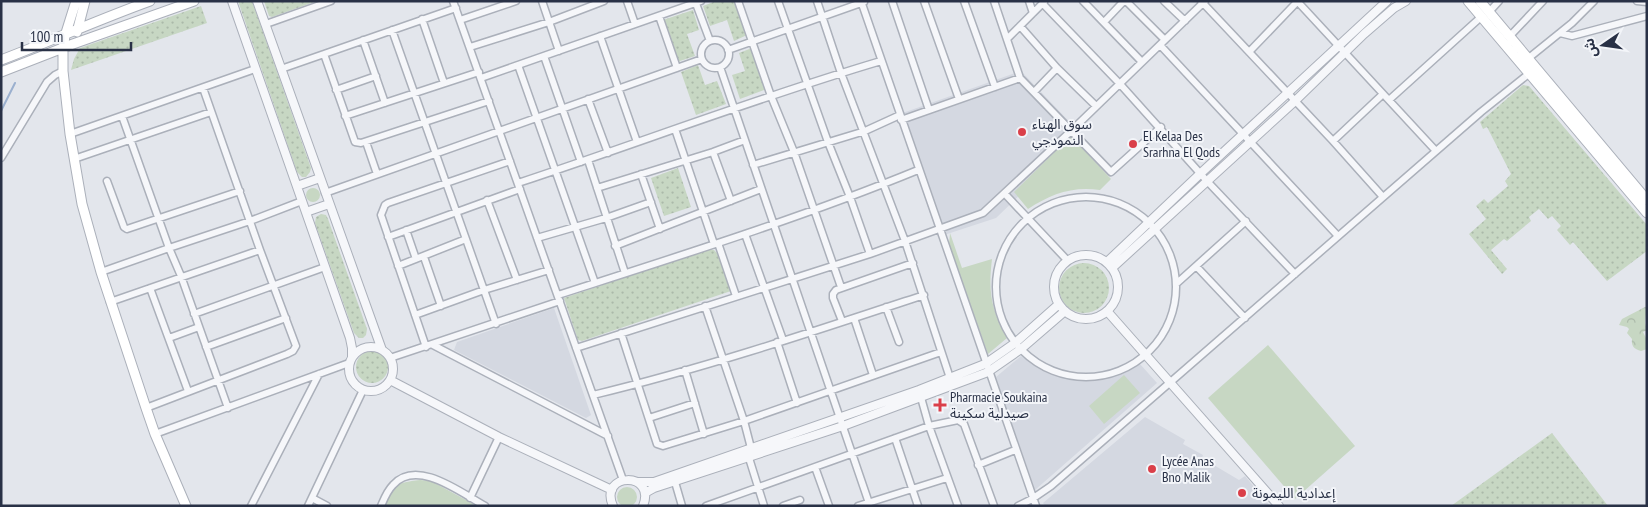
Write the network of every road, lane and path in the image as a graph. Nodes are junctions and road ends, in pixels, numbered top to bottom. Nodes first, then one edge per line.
1 (76, 1) edge
2 (150, 1) edge
3 (194, 1) edge
4 (232, 1) edge
5 (258, 1) edge
6 (331, 1) edge
7 (516, 1) edge
8 (542, 1) edge
9 (579, 1) edge
10 (604, 1) edge
11 (627, 1) edge
12 (738, 1) edge
13 (778, 1) edge
14 (817, 1) edge
15 (892, 1) edge
16 (924, 1) edge
17 (964, 1) edge
18 (994, 1) edge
19 (1029, 1) edge
20 (1083, 1) edge
21 (1125, 1) edge
22 (1164, 1) edge
23 (1387, 1) edge
24 (1468, 1) edge
25 (1480, 1) edge
26 (1499, 1) edge
27 (1543, 1) edge
28 (1594, 1) edge
29 (1637, 1) edge
30 (697, 2) edge
31 (862, 2) edge
32 (1044, 2) edge
33 (1203, 2) edge
34 (1297, 2) edge
35 (1404, 2) edge
36 (1647, 2) edge
37 (454, 4) edge
38 (84, 5) edge
39 (582, 10) junction
40 (1033, 13) junction
41 (1485, 14) junction
42 (659, 16) junction
43 (1647, 16) edge
44 (822, 17) junction
45 (101, 19) junction
46 (422, 20) junction
47 (460, 20) junction
48 (1184, 21) junction
49 (549, 22) junction
50 (1104, 22) junction
51 (266, 24) junction
52 (635, 24) junction
53 (1020, 26) junction
54 (78, 29) junction
55 (787, 29) junction
56 (392, 30) junction
57 (1560, 32) junction
58 (65, 36) junction
59 (600, 36) junction
60 (1509, 37) junction
61 (1007, 39) junction
62 (364, 40) junction
63 (752, 41) junction
64 (710, 42) junction
65 (1162, 42) junction
66 (73, 44) junction
67 (470, 47) junction
68 (63, 49) junction
69 (1342, 49) junction
70 (728, 50) junction
71 (559, 51) junction
72 (1249, 52) junction
73 (324, 54) junction
74 (544, 56) junction
75 (702, 59) junction
76 (1, 60) edge
77 (881, 61) junction
78 (1524, 61) junction
79 (1142, 62) junction
80 (518, 65) junction
81 (720, 67) junction
82 (63, 68) junction
83 (677, 68) junction
84 (1057, 68) junction
85 (255, 69) junction
86 (281, 69) junction
87 (1532, 71) junction
88 (1, 72) edge
89 (841, 73) junction
90 (480, 75) junction
91 (376, 76) junction
92 (1020, 78) junction
93 (444, 83) junction
94 (807, 84) junction
95 (1120, 84) junction
96 (994, 87) junction
97 (203, 88) junction
98 (619, 88) junction
99 (336, 90) junction
100 (415, 92) junction
101 (1034, 92) junction
102 (1287, 93) junction
103 (1383, 94) junction
104 (771, 96) junction
105 (588, 99) junction
106 (959, 99) junction
107 (1390, 100) junction
108 (489, 101) junction
109 (1295, 101) junction
110 (385, 103) junction
111 (1096, 106) junction
112 (563, 108) junction
113 (734, 108) junction
114 (929, 110) junction
115 (211, 112) junction
116 (122, 116) junction
117 (345, 116) junction
118 (537, 118) junction
119 (901, 118) junction
120 (424, 122) junction
121 (1161, 128) junction
122 (675, 129) junction
123 (499, 131) junction
124 (865, 131) junction
125 (1072, 131) junction
126 (70, 134) junction
127 (1243, 134) junction
128 (130, 139) junction
129 (744, 140) junction
130 (1333, 140) junction
131 (1250, 141) junction
132 (366, 142) junction
133 (637, 142) junction
134 (828, 142) junction
135 (1436, 150) junction
136 (713, 152) junction
137 (794, 152) junction
138 (436, 153) junction
139 (608, 153) junction
140 (1, 158) edge
141 (74, 159) junction
142 (510, 161) junction
143 (584, 161) junction
144 (685, 161) junction
145 (753, 165) junction
146 (556, 170) junction
147 (918, 170) junction
148 (1201, 173) junction
149 (377, 174) junction
150 (641, 174) junction
151 (320, 178) junction
152 (107, 181) dead end
153 (1207, 181) junction
154 (446, 183) junction
155 (884, 184) junction
156 (297, 186) junction
157 (519, 186) junction
158 (597, 188) junction
159 (761, 188) junction
160 (240, 191) junction
161 (325, 192) junction
162 (1005, 194) junction
163 (850, 197) junction
164 (1383, 197) junction
165 (488, 200) junction
166 (1647, 200) edge
167 (302, 201) junction
168 (731, 201) junction
169 (650, 202) junction
170 (329, 204) junction
171 (813, 209) junction
172 (456, 211) junction
173 (306, 212) junction
174 (703, 212) junction
175 (1647, 213) edge
176 (158, 218) junction
177 (606, 218) junction
178 (1027, 218) junction
179 (250, 221) junction
180 (1246, 221) junction
181 (1148, 222) junction
182 (774, 224) junction
183 (575, 228) junction
184 (1155, 228) junction
185 (660, 229) junction
186 (939, 229) junction
187 (406, 230) junction
188 (746, 234) junction
189 (1338, 236) junction
190 (388, 237) junction
191 (537, 238) junction
192 (466, 239) junction
193 (905, 241) junction
194 (716, 244) junction
195 (615, 246) junction
196 (169, 248) junction
197 (260, 250) junction
198 (870, 254) junction
199 (424, 256) junction
200 (416, 259) junction
201 (1067, 260) junction
202 (913, 263) junction
203 (1109, 265) junction
204 (398, 266) junction
205 (834, 266) junction
206 (1196, 266) junction
207 (325, 267) junction
208 (549, 270) junction
209 (101, 272) junction
210 (625, 273) junction
211 (1295, 274) junction
212 (181, 276) junction
213 (792, 278) junction
214 (517, 280) junction
215 (595, 283) junction
216 (1176, 284) junction
217 (274, 286) junction
218 (765, 286) junction
219 (842, 287) junction
220 (150, 288) junction
221 (484, 290) junction
222 (924, 295) junction
223 (736, 296) junction
224 (559, 298) junction
225 (110, 302) junction
226 (1058, 304) junction
227 (441, 306) junction
228 (705, 306) junction
229 (886, 307) junction
230 (1108, 311) junction
231 (1065, 312) junction
232 (194, 314) junction
233 (415, 316) junction
234 (286, 318) junction
235 (854, 318) junction
236 (1245, 318) junction
237 (842, 321) junction
238 (496, 324) junction
239 (199, 327) junction
240 (810, 331) junction
241 (621, 333) junction
242 (169, 338) junction
243 (780, 341) junction
244 (899, 342) dead end
245 (1015, 343) junction
246 (429, 346) junction
247 (206, 347) junction
248 (576, 348) junction
249 (1021, 349) junction
250 (382, 350) junction
251 (941, 352) junction
252 (1146, 355) junction
253 (390, 358) junction
254 (722, 359) junction
255 (350, 360) junction
256 (987, 368) junction
257 (685, 370) junction
258 (319, 374) junction
259 (873, 375) junction
260 (950, 378) junction
261 (218, 380) junction
262 (390, 380) junction
263 (1171, 382) junction
264 (638, 384) junction
265 (363, 390) junction
266 (188, 391) junction
267 (830, 391) junction
268 (920, 394) junction
269 (593, 395) junction
270 (797, 402) junction
271 (695, 403) junction
272 (146, 408) junction
273 (228, 408) junction
274 (840, 417) junction
275 (649, 418) junction
276 (744, 421) junction
277 (843, 426) junction
278 (929, 426) junction
279 (155, 434) junction
280 (704, 434) junction
281 (608, 436) junction
282 (499, 437) junction
283 (895, 438) junction
284 (751, 448) junction
285 (1015, 450) junction
286 (852, 454) junction
287 (749, 458) junction
288 (978, 465) junction
289 (815, 467) junction
290 (947, 478) junction
291 (623, 480) junction
292 (638, 482) junction
293 (675, 482) junction
294 (758, 487) junction
295 (911, 489) junction
296 (612, 490) junction
297 (645, 493) junction
298 (312, 498) junction
299 (470, 498) junction
300 (1032, 499) junction
301 (800, 500) dead end
302 (719, 504) edge
303 (869, 504) edge
304 (186, 506) edge
305 (252, 506) edge
306 (308, 506) edge
307 (327, 506) edge
308 (381, 506) edge
309 (485, 506) edge
310 (612, 506) edge
311 (643, 506) edge
312 (682, 506) edge
313 (706, 506) edge
314 (764, 506) edge
315 (784, 506) edge
316 (829, 506) edge
317 (858, 506) edge
318 (918, 506) edge
319 (958, 506) edge
320 (994, 506) edge
321 (1018, 506) edge
322 (1036, 506) edge
323 (1279, 506) edge

1 - 58 main road
2 - 45 main road
3 - 66 main road
4 - 85 street
5 - 51 street
6 - 51 street
7 - 47 street
8 - 49 street
9 - 39 street
10 - 39 street
11 - 52 street
12 - 63 street
13 - 55 street
14 - 44 street
15 - 114 street
16 - 106 street
17 - 96 street
18 - 61 street
19 - 40 street
20 - 50 street
21 - 50 street
21 - 65 street
22 - 48 street
23 - 69 street
24 - 41 main road
25 - 41 main road
26 - 41 street
27 - 60 street
28 - 57 street
29 - 36 street
30 - 42 street
30 - 64 street
31 - 44 street
31 - 77 street
32 - 40 street
32 - 95 street
33 - 48 street
33 - 72 street
34 - 69 street
34 - 72 street
35 - 69 street
37 - 46 street
37 - 47 street
38 - 45 main road
38 - 54 main road
39 - 49 street
40 - 53 street
41 - 60 main road
41 - 78 main road
41 - 107 street
42 - 52 street
42 - 83 street
43 - 57 street
44 - 55 street
44 - 89 street
45 - 54 main road
46 - 56 street
46 - 93 street
47 - 67 street
48 - 65 street
49 - 67 street
49 - 71 street
50 - 79 street
51 - 86 street
52 - 59 street
53 - 61 street
53 - 84 street
54 - 58 main road
54 - 66 main road
55 - 63 street
55 - 94 street
56 - 62 street
56 - 100 street
57 - 78 street
58 - 68 main road
58 - 76 main road
59 - 71 street
59 - 98 street
60 - 78 main road
61 - 92 street
62 - 73 street
62 - 91 street
63 - 70 street
63 - 104 street
64 - 70 street
64 - 75 street
65 - 79 street
65 - 127 street
66 - 68 main road
66 - 82 main road
67 - 90 street
68 - 82 main road
68 - 88 main road
69 - 102 street
69 - 103 street
69 - 109 street
70 - 81 street
71 - 74 street
72 - 102 street
73 - 86 street
73 - 99 street
74 - 80 street
74 - 112 street
75 - 81 street
75 - 83 street
77 - 89 street
77 - 119 street
78 - 87 main road
79 - 95 street
80 - 90 street
80 - 118 street
81 - 113 street
82 - 126 main road
82 - 140 street
83 - 98 street
84 - 101 street
84 - 111 street
85 - 97 street
85 - 156 street
86 - 151 street
87 - 135 street
87 - 166 main road
87 - 175 main road
89 - 94 street
89 - 124 street
90 - 93 street
90 - 108 street
91 - 99 street
91 - 110 street
92 - 96 street
92 - 101 street
93 - 100 street
94 - 104 street
94 - 134 street
95 - 111 street
95 - 121 street
96 - 106 street
97 - 115 street
97 - 116 street
98 - 105 street
98 - 133 street
99 - 117 street
100 - 110 street
100 - 120 street
101 - 125 street
102 - 109 street
102 - 127 street
103 - 107 street
103 - 130 street
104 - 113 street
104 - 137 street
105 - 112 street
105 - 139 street
106 - 114 street
107 - 135 street
108 - 120 street
108 - 123 street
109 - 130 street
109 - 131 street
110 - 117 street
111 - 125 street
112 - 118 street
112 - 143 street
113 - 122 street
113 - 129 street
114 - 119 street
115 - 128 street
115 - 160 street
116 - 126 street
116 - 128 street
117 - 132 street
118 - 123 street
118 - 146 street
119 - 124 street
119 - 147 street
120 - 132 street
120 - 138 street
121 - 125 street
121 - 148 street
122 - 133 street
122 - 144 street
123 - 138 street
123 - 142 street
124 - 134 street
124 - 155 street
125 - 162 street
126 - 141 main road
127 - 131 street
127 - 148 street
128 - 141 street
128 - 176 street
129 - 136 street
129 - 145 street
130 - 164 street
131 - 153 street
131 - 189 street
132 - 149 street
133 - 139 street
134 - 137 street
134 - 163 street
135 - 164 street
136 - 144 street
136 - 168 street
137 - 145 street
137 - 171 street
138 - 149 street
138 - 154 street
139 - 143 street
141 - 209 main road
142 - 154 street
142 - 157 street
143 - 146 street
143 - 158 street
144 - 150 street
144 - 174 street
145 - 159 street
146 - 157 street
146 - 183 street
147 - 155 street
147 - 186 street
148 - 153 street
148 - 181 street
149 - 161 street
150 - 158 street
150 - 169 street
151 - 156 street
151 - 161 street
152 - 176 street
153 - 180 street
153 - 184 street
154 - 172 street
154 - 190 street
155 - 163 street
155 - 193 street
156 - 167 street
157 - 165 street
157 - 191 street
158 - 177 street
159 - 168 street
159 - 182 street
160 - 176 street
160 - 179 street
161 - 170 street
162 - 178 street
162 - 186 street
163 - 171 street
163 - 198 street
164 - 189 street
165 - 172 street
165 - 214 street
167 - 173 street
167 - 179 street
168 - 174 street
169 - 177 street
169 - 185 street
170 - 173 street
170 - 250 street
171 - 182 street
171 - 205 street
172 - 187 street
172 - 192 street
173 - 207 street
174 - 185 street
174 - 194 street
176 - 196 street
177 - 183 street
177 - 195 street
178 - 181 street
178 - 201 street
178 - 245 street
179 - 196 street
179 - 197 street
180 - 206 street
180 - 211 street
181 - 184 street
181 - 203 street
182 - 188 street
182 - 213 street
183 - 191 street
183 - 215 street
184 - 203 street
184 - 216 street
185 - 195 street
186 - 193 street
186 - 256 street
187 - 190 street
187 - 200 street
188 - 194 street
188 - 218 street
189 - 211 street
190 - 204 street
191 - 208 street
192 - 199 street
192 - 221 street
193 - 198 street
193 - 202 street
194 - 210 street
194 - 223 street
195 - 210 street
196 - 209 street
196 - 212 street
197 - 212 street
197 - 217 street
198 - 205 street
199 - 200 street
199 - 227 street
200 - 204 street
201 - 203 street
201 - 226 street
202 - 219 street
202 - 222 street
203 - 230 street
204 - 233 street
205 - 213 street
205 - 219 street
206 - 216 street
206 - 236 street
207 - 217 street
207 - 255 street
208 - 214 street
208 - 224 street
209 - 225 main road
210 - 215 street
211 - 236 street
212 - 220 street
212 - 232 street
213 - 218 street
213 - 240 street
214 - 221 street
215 - 224 street
216 - 252 street
217 - 232 street
217 - 234 street
218 - 223 street
218 - 243 street
219 - 237 street
220 - 225 street
220 - 242 street
221 - 227 street
221 - 238 street
222 - 229 street
222 - 251 street
223 - 228 street
224 - 238 street
224 - 248 street
225 - 272 main road
226 - 231 street
226 - 245 street
227 - 233 street
228 - 241 street
228 - 254 street
229 - 235 street
229 - 244 street
230 - 231 street
230 - 252 street
231 - 249 street
232 - 239 street
233 - 246 street
234 - 247 street
234 - 261 street
235 - 237 street
235 - 259 street
236 - 263 street
237 - 240 street
238 - 246 street
239 - 242 street
239 - 247 street
240 - 243 street
240 - 267 street
241 - 248 street
241 - 264 street
242 - 266 street
243 - 254 street
243 - 270 street
245 - 249 street
245 - 256 street
246 - 253 street
246 - 281 street
247 - 261 street
248 - 269 street
249 - 252 street
249 - 256 street
250 - 253 street
250 - 255 street
251 - 259 street
251 - 260 street
252 - 263 street
253 - 262 street
254 - 257 street
254 - 276 street
255 - 258 street
255 - 265 street
256 - 260 street
256 - 268 street
256 - 285 street
257 - 264 street
257 - 271 street
258 - 273 street
258 - 305 street
259 - 267 street
260 - 268 street
261 - 266 street
261 - 273 street
262 - 265 street
262 - 282 street
263 - 300 street
263 - 323 street
264 - 269 street
264 - 275 street
265 - 298 street
266 - 272 street
267 - 270 street
267 - 274 street
268 - 274 street
268 - 277 street
268 - 278 street
269 - 281 street
270 - 276 street
271 - 275 street
271 - 280 street
272 - 279 main road
273 - 279 street
274 - 277 street
274 - 284 street
275 - 280 street
276 - 280 street
276 - 284 street
277 - 286 street
277 - 287 street
278 - 283 street
278 - 288 street
278 - 290 street
279 - 304 main road
281 - 291 street
282 - 296 street
282 - 299 street
283 - 286 street
283 - 295 street
284 - 287 street
284 - 292 street
285 - 288 street
285 - 300 street
286 - 289 street
286 - 303 street
287 - 293 street
287 - 294 street
288 - 320 street
289 - 294 street
289 - 316 street
290 - 295 street
290 - 319 street
291 - 292 street
291 - 296 street
292 - 297 street
293 - 297 street
293 - 312 street
294 - 302 street
294 - 314 street
295 - 303 street
295 - 318 street
296 - 310 street
297 - 311 street
298 - 306 street
298 - 307 street
299 - 308 street
299 - 309 street
300 - 321 street
300 - 322 street
301 - 315 street
302 - 313 street
303 - 317 street

